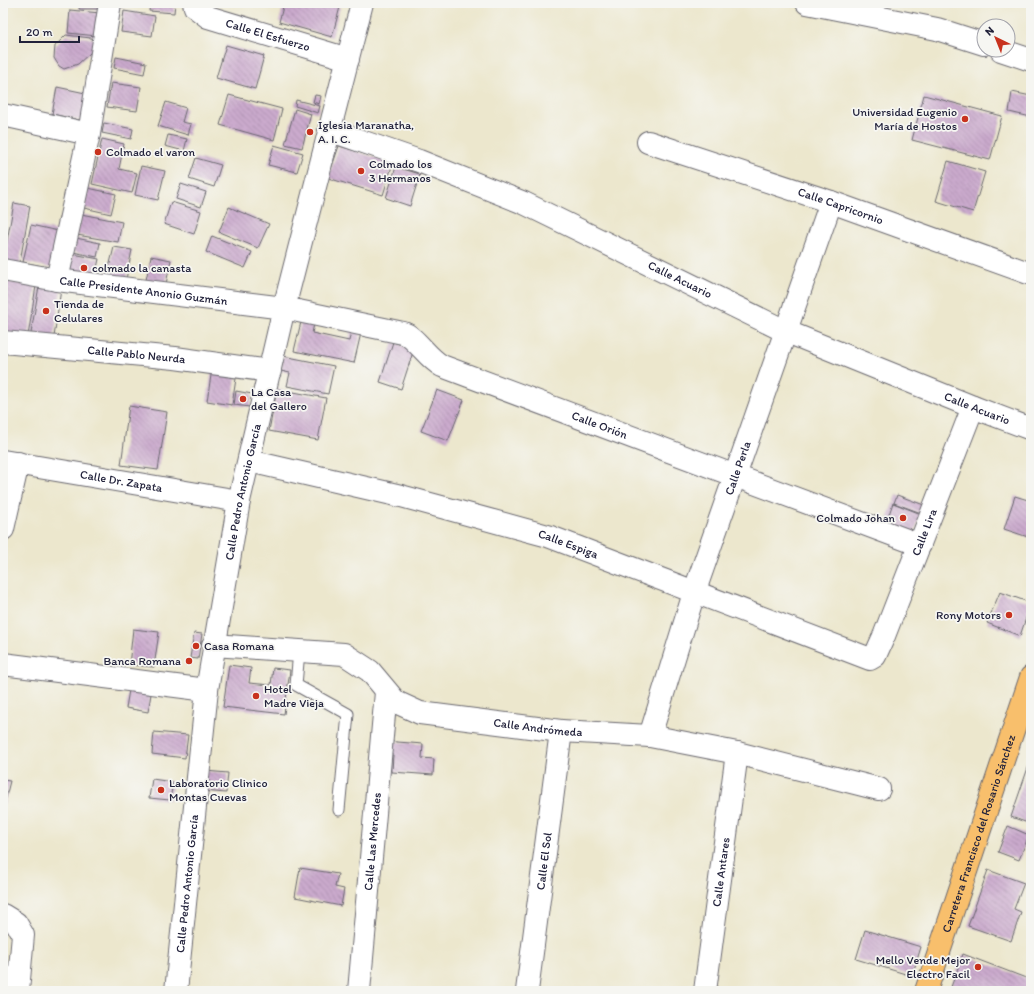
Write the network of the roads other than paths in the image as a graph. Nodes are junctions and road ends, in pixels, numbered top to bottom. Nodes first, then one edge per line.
1 (110, 3) edge
2 (194, 3) edge
3 (362, 3) edge
4 (807, 3) edge
5 (976, 41) edge
6 (1016, 55) edge
7 (348, 59) junction
8 (1031, 60) edge
9 (3, 115) edge
10 (330, 130) junction
11 (89, 134) junction
12 (648, 142) dead end
13 (831, 202) junction
14 (3, 270) edge
15 (1031, 274) edge
16 (58, 280) junction
17 (284, 308) junction
18 (785, 331) junction
19 (3, 342) edge
20 (270, 371) junction
21 (973, 408) junction
22 (1031, 428) edge
23 (10, 462) edge
24 (249, 462) junction
25 (736, 476) junction
26 (239, 501) junction
27 (3, 529) edge
28 (920, 545) junction
29 (694, 593) junction
30 (213, 645) junction
31 (299, 651) junction
32 (875, 656) joint
33 (3, 664) edge
34 (1031, 677) edge
35 (207, 690) junction
36 (386, 692) junction
37 (561, 731) junction
38 (650, 736) junction
39 (737, 753) junction
40 (879, 790) dead end
41 (339, 810) dead end
42 (3, 915) edge
43 (18, 991) edge
44 (176, 991) edge
45 (360, 991) edge
46 (527, 991) edge
47 (705, 991) edge
48 (926, 991) edge

1 - 11 street
2 - 7 street, Calle El Esfuerzo
3 - 7 street, Calle Pedro Antonio García
4 - 5 street
6 - 8 street
7 - 10 street, Calle Pedro Antonio García
9 - 11 street
10 - 17 street, Calle Pedro Antonio García
10 - 18 street, Calle Acuario
11 - 16 street
12 - 13 street, Calle Capricornio
13 - 15 street, Calle Capricornio
13 - 18 street, Calle Perla
14 - 16 street, Calle Presidente Anonio Guzmán
16 - 17 street, Calle Presidente Anonio Guzmán
17 - 20 street, Calle Pedro Antonio García
17 - 25 street, Calle Orión
18 - 21 street, Calle Acuario
18 - 25 street, Calle Perla
19 - 20 street, Calle Pablo Neurda
20 - 24 street, Calle Pedro Antonio García
21 - 22 street, Calle Acuario
21 - 28 street, Calle Lira
23 - 26 street, Calle Dr. Zapata
23 - 27 street
24 - 26 street, Calle Pedro Antonio García
24 - 29 street, Calle Espiga
25 - 28 street, Calle Orión
25 - 29 street, Calle Perla
26 - 30 street, Calle Pedro Antonio García
28 - 32 street, Calle Lira
29 - 32 street, Calle Espiga
29 - 38 street, Calle Perla
30 - 31 street, Calle Andrómeda
30 - 35 street, Calle Pedro Antonio García
31 - 36 street, Calle Andrómeda
31 - 41 lane
33 - 35 street
34 - 48 main road, Carretera Francisco del Rosario Sánchez
35 - 44 street, Calle Pedro Antonio García
36 - 37 street, Calle Andrómeda
36 - 45 street, Calle Las Mercedes
37 - 38 street, Calle Andrómeda
37 - 46 street, Calle El Sol
38 - 39 street, Calle Andrómeda
39 - 40 street, Calle Andrómeda
39 - 47 street, Calle Antares
42 - 43 street

